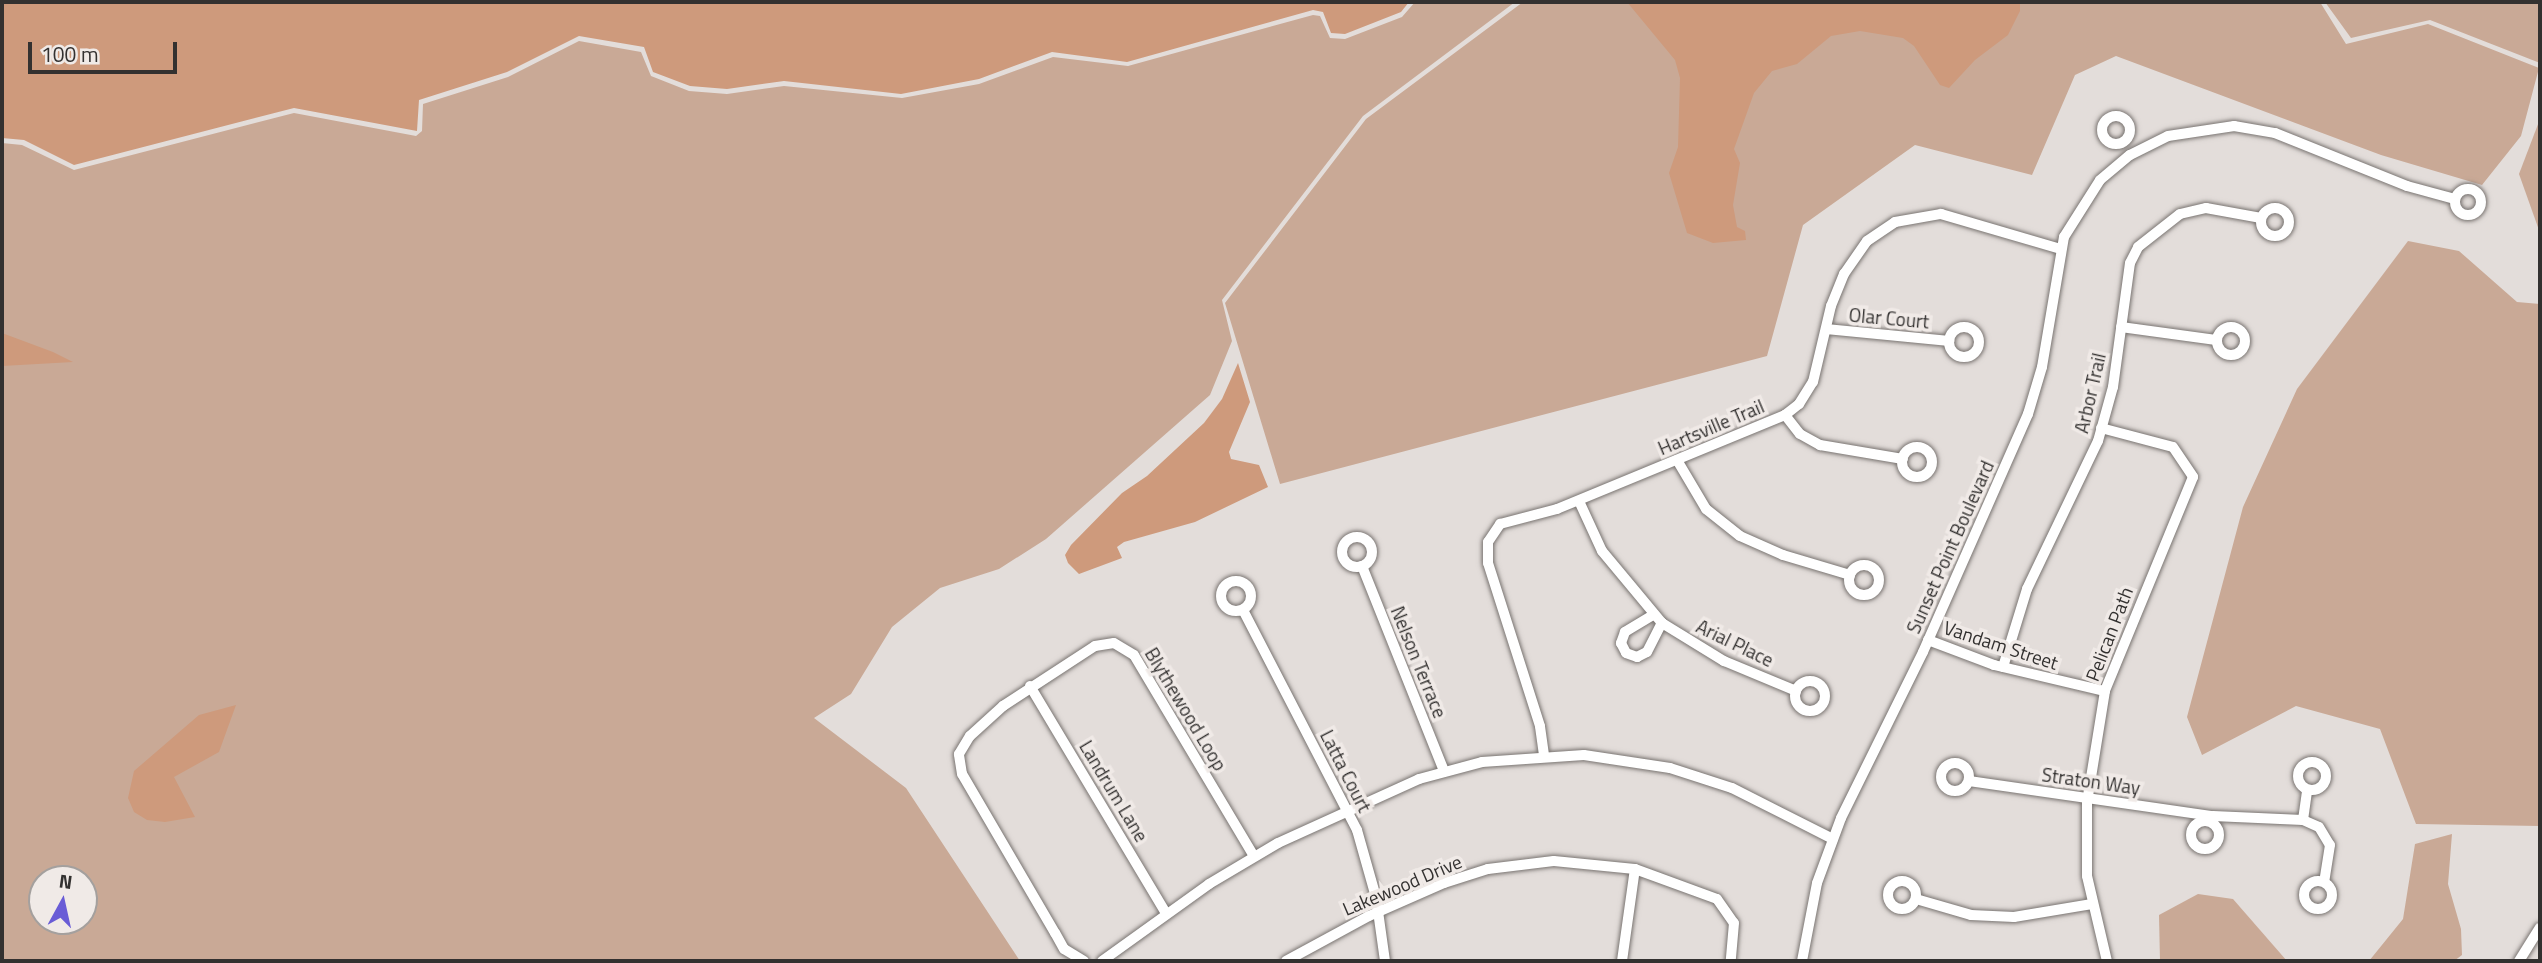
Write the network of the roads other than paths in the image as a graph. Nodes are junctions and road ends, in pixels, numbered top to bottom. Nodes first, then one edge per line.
1 (2123, 142) dead end
2 (2130, 155) junction
3 (2455, 200) dead end
4 (2261, 218) dead end
5 (2061, 249) junction
6 (2121, 327) junction
7 (1826, 329) junction
8 (2216, 340) dead end
9 (1949, 341) dead end
10 (1785, 415) junction
11 (2101, 428) junction
12 (1903, 459) dead end
13 (1677, 460) junction
14 (1579, 501) junction
15 (1362, 566) dead end
16 (1850, 575) dead end
17 (1243, 610) dead end
18 (1928, 640) junction
19 (2003, 667) junction
20 (1030, 686) junction
21 (1796, 691) dead end
22 (2105, 691) junction
23 (1544, 755) junction
24 (1444, 771) junction
25 (1969, 781) dead end
26 (2307, 790) dead end
27 (2087, 798) junction
28 (1348, 810) junction
29 (2303, 820) junction
30 (1833, 839) junction
31 (1254, 856) junction
32 (1635, 869) junction
33 (2324, 882) dead end
34 (1916, 899) dead end
35 (2092, 904) junction
36 (1378, 912) junction
37 (1167, 913) junction
38 (2540, 928) edge
39 (1084, 961) edge
40 (1102, 961) edge
41 (1286, 961) edge
42 (1385, 961) edge
43 (1622, 961) edge
44 (1731, 961) edge
45 (1802, 961) edge
46 (2106, 961) edge
47 (2519, 961) edge

1 - 2 street
2 - 3 street, Sunset Point Boulevard
2 - 5 street, Sunset Point Boulevard
4 - 6 street, Arbor Trail
5 - 7 street, Hartsville Trail
5 - 18 street, Sunset Point Boulevard
6 - 8 street
6 - 11 street, Arbor Trail
7 - 9 street, Olar Court
7 - 10 street, Hartsville Trail
10 - 12 street
10 - 13 street, Hartsville Trail
11 - 19 street, Arbor Trail
11 - 22 street, Pelican Path
13 - 14 street, Hartsville Trail
13 - 16 street
14 - 21 street, Arial Place
14 - 23 street, Hartsville Trail
15 - 24 street, Nelson Terrace
17 - 28 street, Latta Court
18 - 19 street, Vandam Street
18 - 30 street, Sunset Point Boulevard
19 - 22 street, Vandam Street
20 - 31 street, Blythewood Loop
20 - 37 street, Landrum Lane
20 - 39 street, Blythewood Loop
22 - 27 street, Pelican Path
23 - 24 street
23 - 30 street
24 - 28 street
25 - 27 street, Straton Way
26 - 29 street
27 - 29 street, Straton Way
27 - 35 street, Pelican Path
28 - 31 street
28 - 36 street, Latta Court
29 - 33 street
30 - 45 street, Sunset Point Boulevard
31 - 37 street
32 - 36 street, Lakewood Drive
32 - 43 street
32 - 44 street, Lakewood Drive
34 - 35 street
35 - 46 street, Pelican Path
36 - 41 street, Lakewood Drive
36 - 42 street, Latta Court
37 - 40 street
38 - 47 street

